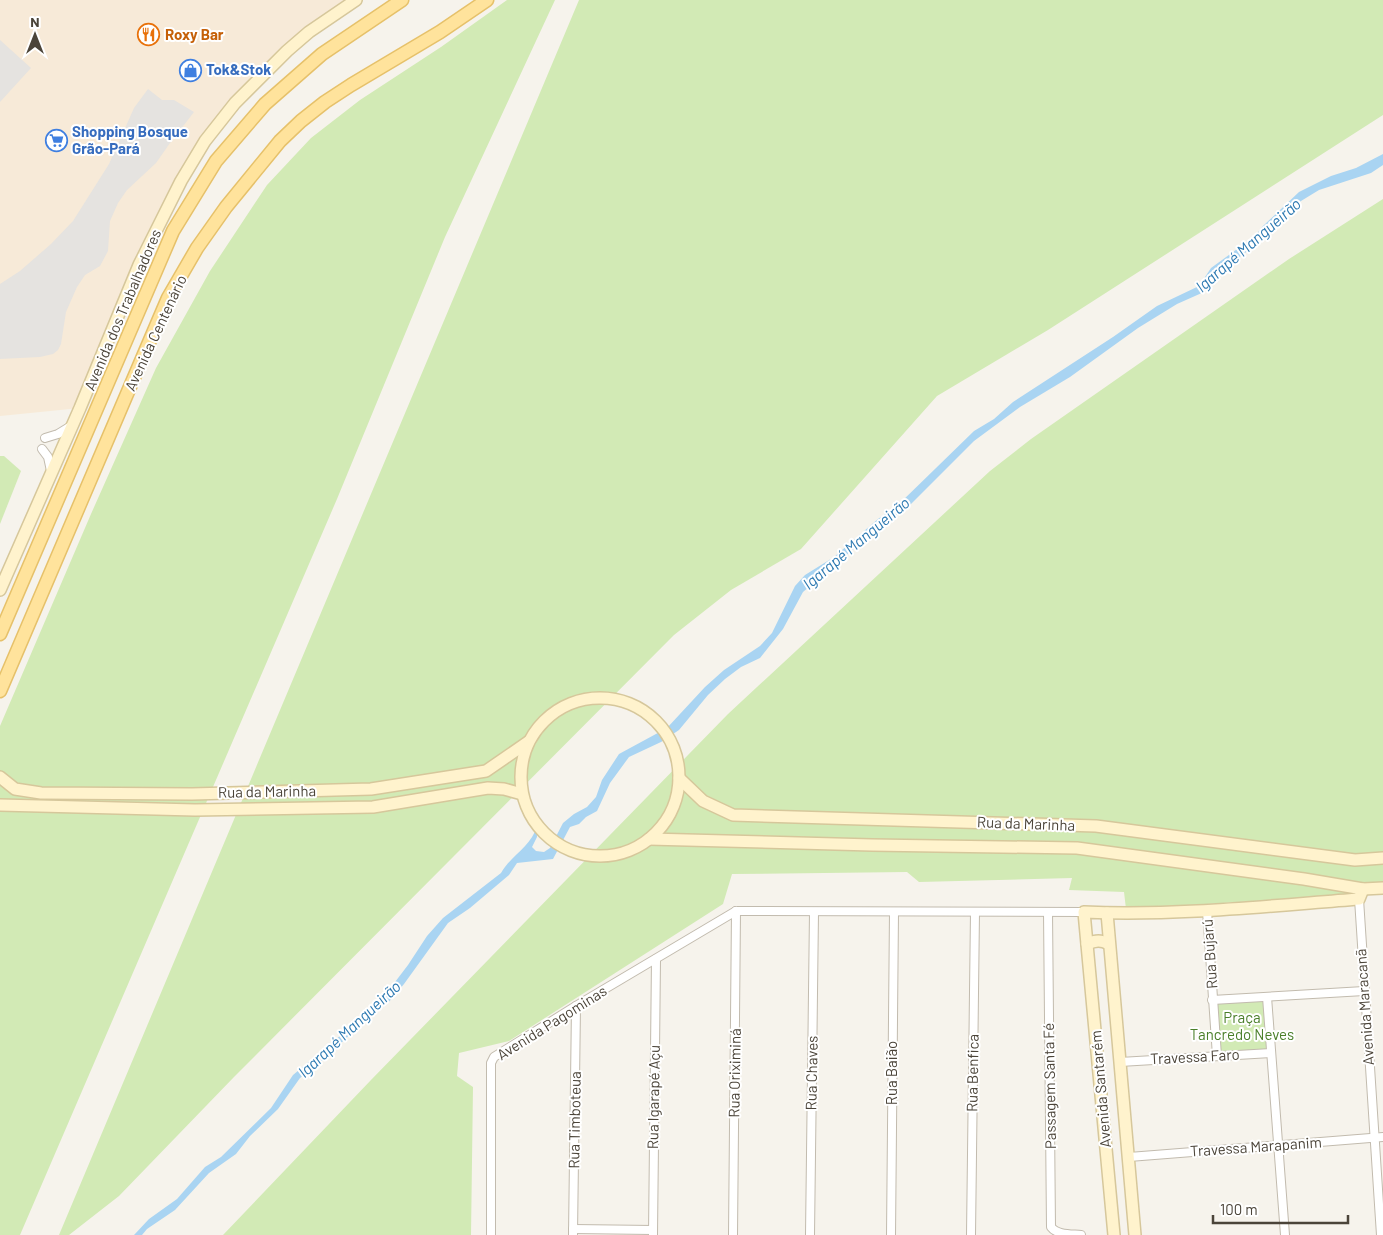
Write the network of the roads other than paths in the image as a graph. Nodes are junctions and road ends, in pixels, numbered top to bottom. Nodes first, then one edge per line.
1 (356, 0) edge
2 (402, 0) edge
3 (475, 0) edge
4 (487, 0) edge
5 (440, 32) junction
6 (71, 426) junction
7 (45, 438) dead end
8 (42, 449) dead end
9 (51, 471) junction
10 (0, 590) edge
11 (0, 634) edge
12 (0, 692) edge
13 (528, 742) junction
14 (0, 777) edge
15 (680, 778) junction
16 (522, 794) junction
17 (0, 805) edge
18 (649, 840) junction
19 (1383, 858) edge
20 (1383, 888) edge
21 (1361, 894) junction
22 (1207, 911) junction
23 (736, 912) junction
24 (814, 912) junction
25 (894, 912) junction
26 (975, 912) junction
27 (1048, 912) junction
28 (1084, 912) junction
29 (1107, 913) junction
30 (1087, 944) junction
31 (1110, 944) junction
32 (656, 959) junction
33 (1364, 991) junction
34 (1267, 997) junction
35 (1212, 1000) junction
36 (576, 1006) junction
37 (1271, 1052) junction
38 (1217, 1056) junction
39 (1120, 1062) junction
40 (1383, 1137) edge
41 (1374, 1138) junction
42 (1278, 1145) junction
43 (1129, 1157) junction
44 (573, 1232) edge
45 (653, 1232) edge
46 (490, 1235) edge
47 (733, 1235) edge
48 (810, 1235) edge
49 (891, 1235) edge
50 (972, 1235) edge
51 (1081, 1235) edge
52 (1114, 1235) edge
53 (1135, 1235) edge
54 (1285, 1235) edge
55 (1381, 1235) edge

1 - 6 main road, Avenida dos Trabalhadores
2 - 11 main road, Avenida Centenário
3 - 5 main road
4 - 5 main road, Avenida Centenário
5 - 12 main road, Avenida Centenário
6 - 7 street
6 - 9 main road, Avenida dos Trabalhadores
8 - 9 street
9 - 10 main road, Avenida dos Trabalhadores
13 - 14 main road, Rua da Marinha
13 - 15 main road
13 - 16 main road
15 - 18 main road
15 - 19 main road, Rua da Marinha
16 - 17 main road, Rua da Marinha
16 - 18 main road
18 - 21 main road, Rua da Marinha
20 - 21 main road, Rua da Marinha
21 - 22 main road, Rua da Marinha
21 - 33 street, Avenida Maracanã
22 - 29 main road, Rua da Marinha
22 - 35 street, Rua Bujarú
23 - 24 street, Rua da Marinha
23 - 32 street, Avenida Pagominas
23 - 47 street, Rua Oriximiná
24 - 25 street, Rua da Marinha
24 - 48 street, Rua Chaves
25 - 26 street, Rua da Marinha
25 - 49 street, Rua Baião
26 - 27 street, Rua da Marinha
26 - 50 street, Rua Benfica
27 - 28 street, Rua da Marinha
27 - 51 street, Passagem Santa Fé
28 - 29 main road, Rua da Marinha
28 - 30 main road, Avenida Santarém
29 - 31 main road, Avenida Santarém
30 - 31 main road
30 - 52 main road, Avenida Santarém
31 - 39 main road, Avenida Santarém
32 - 36 street, Avenida Pagominas
32 - 45 street, Rua Igarapé Açu
33 - 34 street
33 - 41 street, Avenida Maracanã
34 - 35 street
34 - 37 street
35 - 38 street, Rua Bujarú
36 - 44 street, Rua Timboteua
36 - 46 street, Avenida Pagominas
37 - 38 street, Travessa Faro
37 - 42 street
38 - 39 street, Travessa Faro
39 - 43 main road, Avenida Santarém
40 - 41 street, Travessa Marapanim
41 - 42 street, Travessa Marapanim
41 - 55 street, Avenida Maracanã
42 - 43 street, Travessa Marapanim
42 - 54 street
43 - 53 main road, Avenida Santarém
44 - 45 street

